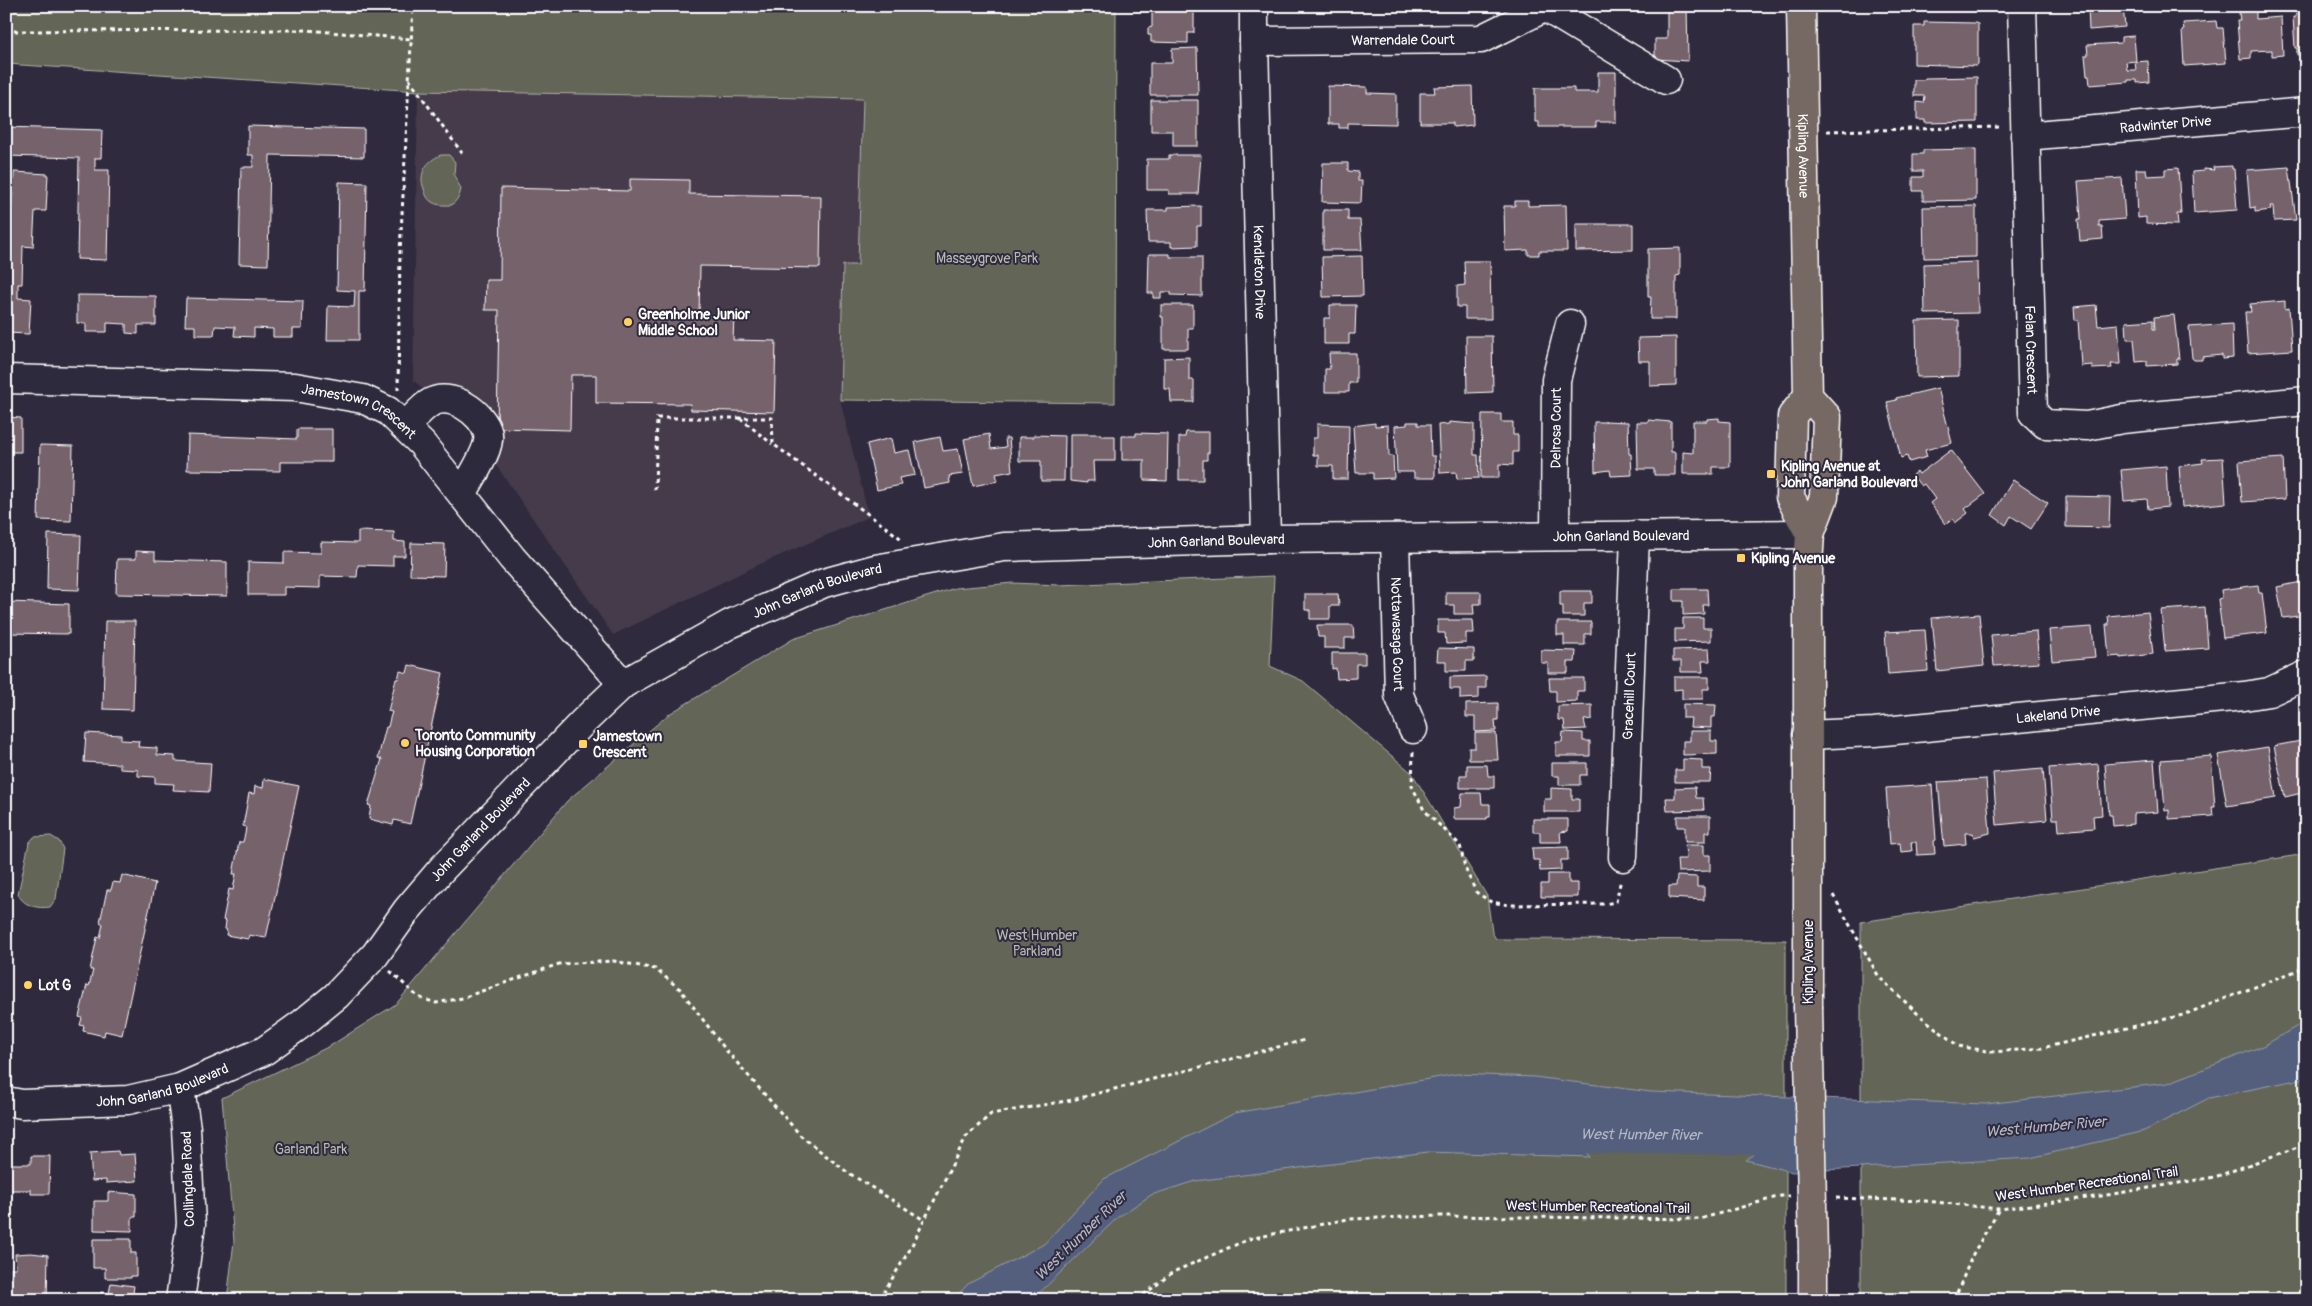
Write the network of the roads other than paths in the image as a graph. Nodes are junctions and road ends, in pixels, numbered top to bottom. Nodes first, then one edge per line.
1 (1254, 6) edge
2 (1801, 6) edge
3 (2022, 6) edge
4 (1545, 7) edge
5 (1254, 41) junction
6 (1666, 80) dead end
7 (2306, 112) edge
8 (2025, 136) junction
9 (1570, 324) dead end
10 (6, 379) edge
11 (2306, 401) edge
12 (401, 424) junction
13 (462, 494) junction
14 (1810, 534) junction
15 (1635, 535) junction
16 (1555, 536) junction
17 (1395, 538) junction
18 (1266, 539) junction
19 (2306, 675) edge
20 (623, 684) junction
21 (1413, 729) road end
22 (1807, 735) junction
23 (1623, 858) road end
24 (180, 1088) junction
25 (6, 1101) edge
26 (180, 1300) edge
27 (1813, 1300) edge

1 - 5 street, Kendleton Drive
2 - 14 main road, Kipling Avenue
3 - 8 street, Felan Crescent
4 - 5 street, Warrendale Court
4 - 6 street
5 - 18 street, Kendleton Drive
7 - 8 street, Radwinter Drive
8 - 11 street, Felan Crescent
9 - 16 street, Delrosa Court
10 - 12 street, Jamestown Crescent
12 - 13 street, Jamestown Crescent
12 - 13 street
13 - 20 street, Jamestown Crescent
14 - 15 street, John Garland Boulevard
14 - 22 main road, Kipling Avenue
15 - 16 street, John Garland Boulevard
15 - 23 street, Gracehill Court
16 - 17 street, John Garland Boulevard
17 - 18 street, John Garland Boulevard
17 - 21 street, Nottawasaga Court
18 - 20 street, John Garland Boulevard
19 - 22 street, Lakeland Drive
20 - 24 street, John Garland Boulevard
22 - 27 main road, Kipling Avenue, bridge
24 - 25 street, John Garland Boulevard
24 - 26 street, Collingdale Road

